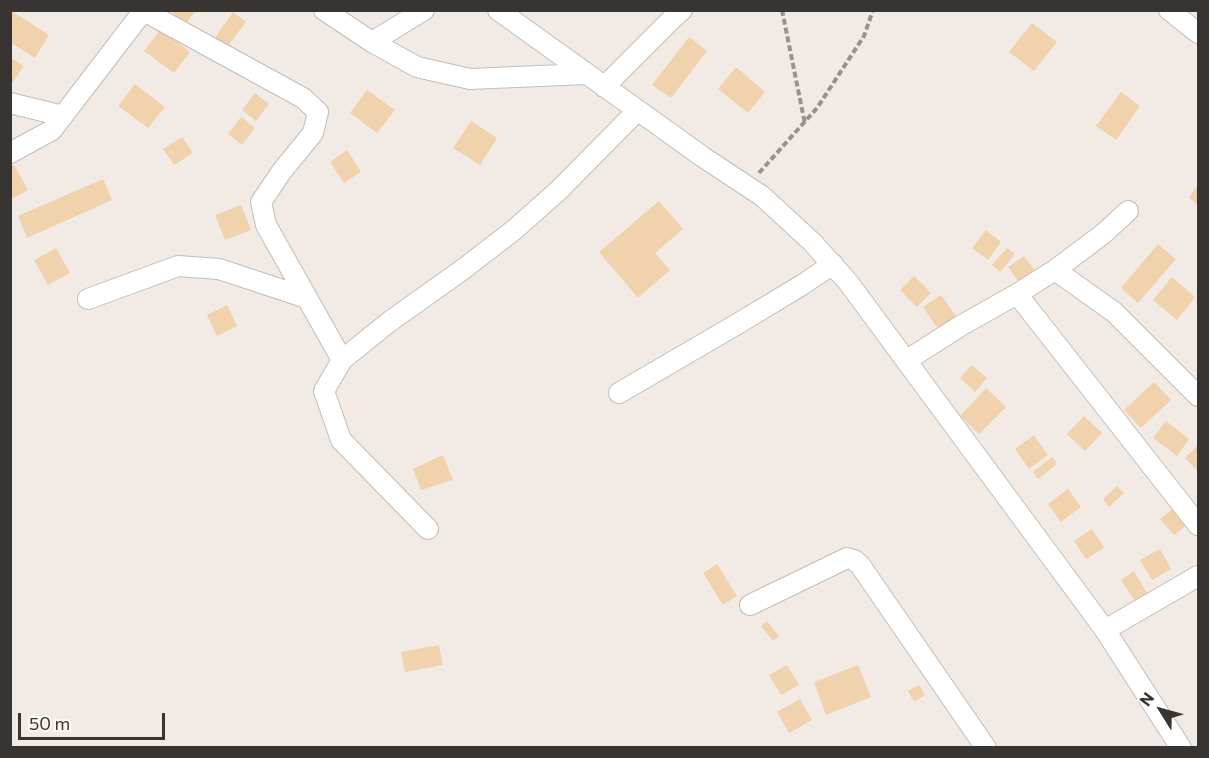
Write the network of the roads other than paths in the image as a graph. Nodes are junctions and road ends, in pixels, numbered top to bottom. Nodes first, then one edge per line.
1 (324, 10) edge
2 (424, 10) edge
3 (498, 10) edge
4 (682, 10) edge
5 (1169, 10) edge
6 (144, 11) edge
7 (1198, 33) edge
8 (372, 42) junction
9 (586, 74) junction
10 (604, 87) junction
11 (10, 103) edge
12 (637, 111) junction
13 (63, 116) junction
14 (10, 153) edge
15 (1128, 211) dead end
16 (832, 264) junction
17 (1055, 270) junction
18 (1017, 294) junction
19 (308, 298) junction
20 (88, 299) dead end
21 (342, 360) junction
22 (907, 360) junction
23 (618, 393) dead end
24 (1198, 396) edge
25 (1198, 525) edge
26 (428, 530) dead end
27 (1198, 576) edge
28 (750, 605) dead end
29 (1106, 630) junction
30 (986, 747) edge
31 (1181, 747) edge

1 - 8 street
2 - 8 street
3 - 9 street
4 - 10 street
5 - 7 street
6 - 13 street
6 - 19 street
8 - 9 street
9 - 10 street
10 - 12 street
11 - 13 street
12 - 16 street
12 - 21 street
13 - 14 street
15 - 17 street
16 - 22 street
16 - 23 street
17 - 18 street
17 - 24 street
18 - 22 street
18 - 25 street
19 - 20 street
19 - 21 street
21 - 26 street
22 - 29 street
27 - 29 street
28 - 30 street
29 - 31 street

